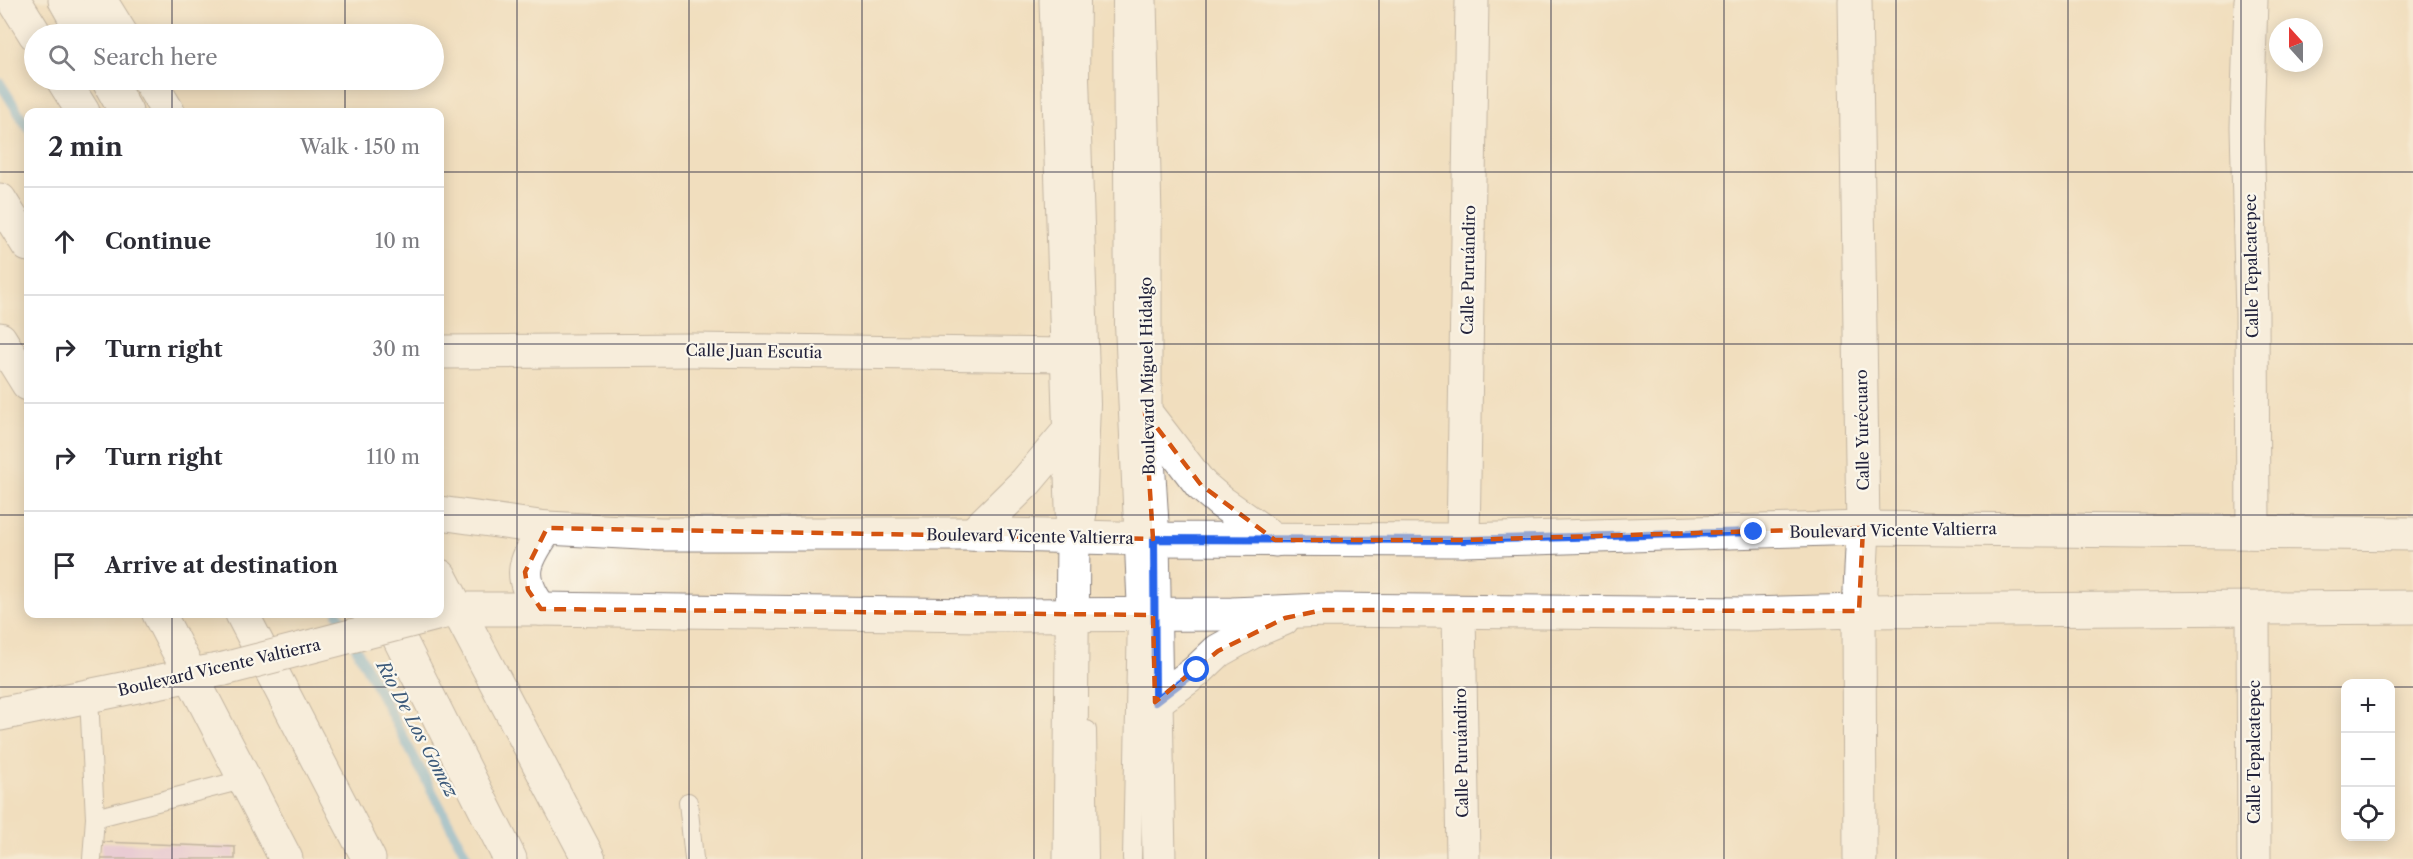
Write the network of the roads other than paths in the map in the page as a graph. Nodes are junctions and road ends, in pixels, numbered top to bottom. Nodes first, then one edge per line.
1 (14, 0) edge
2 (64, 0) edge
3 (100, 0) edge
4 (1056, 0) edge
5 (1081, 0) edge
6 (1122, 0) edge
7 (1140, 0) edge
8 (1472, 0) edge
9 (1856, 0) edge
10 (2251, 0) edge
11 (29, 24) edge
12 (78, 24) edge
13 (115, 24) edge
14 (69, 90) edge
15 (114, 90) edge
16 (154, 90) edge
17 (80, 108) edge
18 (124, 108) edge
19 (166, 108) edge
20 (0, 200) edge
21 (0, 218) edge
22 (24, 237) edge
23 (24, 239) edge
24 (0, 339) edge
25 (444, 352) edge
26 (1068, 356) junction
27 (24, 378) edge
28 (1145, 412) junction
29 (1069, 431) junction
30 (444, 514) edge
31 (546, 528) junction
32 (1863, 528) junction
33 (2253, 532) junction
34 (973, 534) junction
35 (2413, 534) edge
36 (1080, 538) junction
37 (1144, 539) junction
38 (1275, 540) junction
39 (1463, 540) junction
40 (2413, 607) edge
41 (541, 609) junction
42 (2253, 609) junction
43 (1323, 610) junction
44 (1858, 611) junction
45 (444, 612) edge
46 (1459, 612) junction
47 (444, 614) edge
48 (1078, 615) junction
49 (1145, 615) junction
50 (161, 618) edge
51 (244, 618) edge
52 (389, 618) edge
53 (420, 618) edge
54 (191, 675) junction
55 (89, 697) junction
56 (1155, 702) junction
57 (0, 714) edge
58 (246, 780) junction
59 (688, 802) dead end
60 (95, 818) junction
61 (92, 859) edge
62 (286, 859) edge
63 (369, 859) edge
64 (510, 859) edge
65 (589, 859) edge
66 (694, 859) edge
67 (1070, 859) edge
68 (1089, 859) edge
69 (1132, 859) edge
70 (1159, 859) edge
71 (1463, 859) edge
72 (1860, 859) edge
73 (2254, 859) edge

1 - 11 main road
2 - 12 main road
3 - 13 main road
4 - 26 main road
5 - 36 lane
6 - 37 lane
7 - 28 main road, Boulevard Miguel Hidalgo
8 - 39 main road, Calle Puruándiro
9 - 32 main road, Calle Yurécuaro
10 - 33 main road, Calle Tepalcatepec
14 - 17 main road
15 - 18 main road
16 - 19 main road
20 - 22 main road
21 - 23 main road
24 - 27 main road
25 - 26 main road, Calle Juan Escutia
26 - 29 main road
28 - 37 main road, Boulevard Miguel Hidalgo
28 - 38 main road
29 - 34 main road
29 - 36 main road
30 - 31 main road, Boulevard Vicente Valtierra
31 - 34 main road, Boulevard Vicente Valtierra
31 - 41 main road
32 - 33 main road, Boulevard Vicente Valtierra
32 - 39 main road, Boulevard Vicente Valtierra
32 - 44 main road, Calle Yurécuaro
33 - 35 main road, Boulevard Vicente Valtierra
34 - 36 main road, Boulevard Vicente Valtierra
36 - 37 main road, Boulevard Vicente Valtierra
36 - 48 main road
37 - 38 main road, Boulevard Vicente Valtierra
37 - 49 main road, Boulevard Miguel Hidalgo
38 - 39 main road, Boulevard Vicente Valtierra
40 - 42 main road, Boulevard Vicente Valtierra
41 - 45 main road, Boulevard Vicente Valtierra
41 - 48 main road, Boulevard Vicente Valtierra
42 - 44 main road, Boulevard Vicente Valtierra
42 - 73 main road, Calle Tepalcatepec
43 - 46 main road, Boulevard Vicente Valtierra
43 - 49 main road, Boulevard Vicente Valtierra
43 - 56 main road
44 - 46 main road, Boulevard Vicente Valtierra
44 - 72 main road, Calle Yurécuaro
46 - 71 main road, Calle Puruándiro
47 - 65 main road
48 - 49 main road, Boulevard Vicente Valtierra
48 - 67 main road
48 - 68 lane
49 - 56 main road, Boulevard Miguel Hidalgo
49 - 69 lane
50 - 54 main road
51 - 63 main road
52 - 64 main road
53 - 54 main road, Boulevard Vicente Valtierra, bridge
54 - 55 main road, Boulevard Vicente Valtierra
54 - 58 main road
55 - 57 main road, Boulevard Vicente Valtierra
55 - 60 lane
56 - 70 main road, Boulevard Miguel Hidalgo
58 - 60 lane
58 - 62 main road
59 - 66 lane
60 - 61 lane

